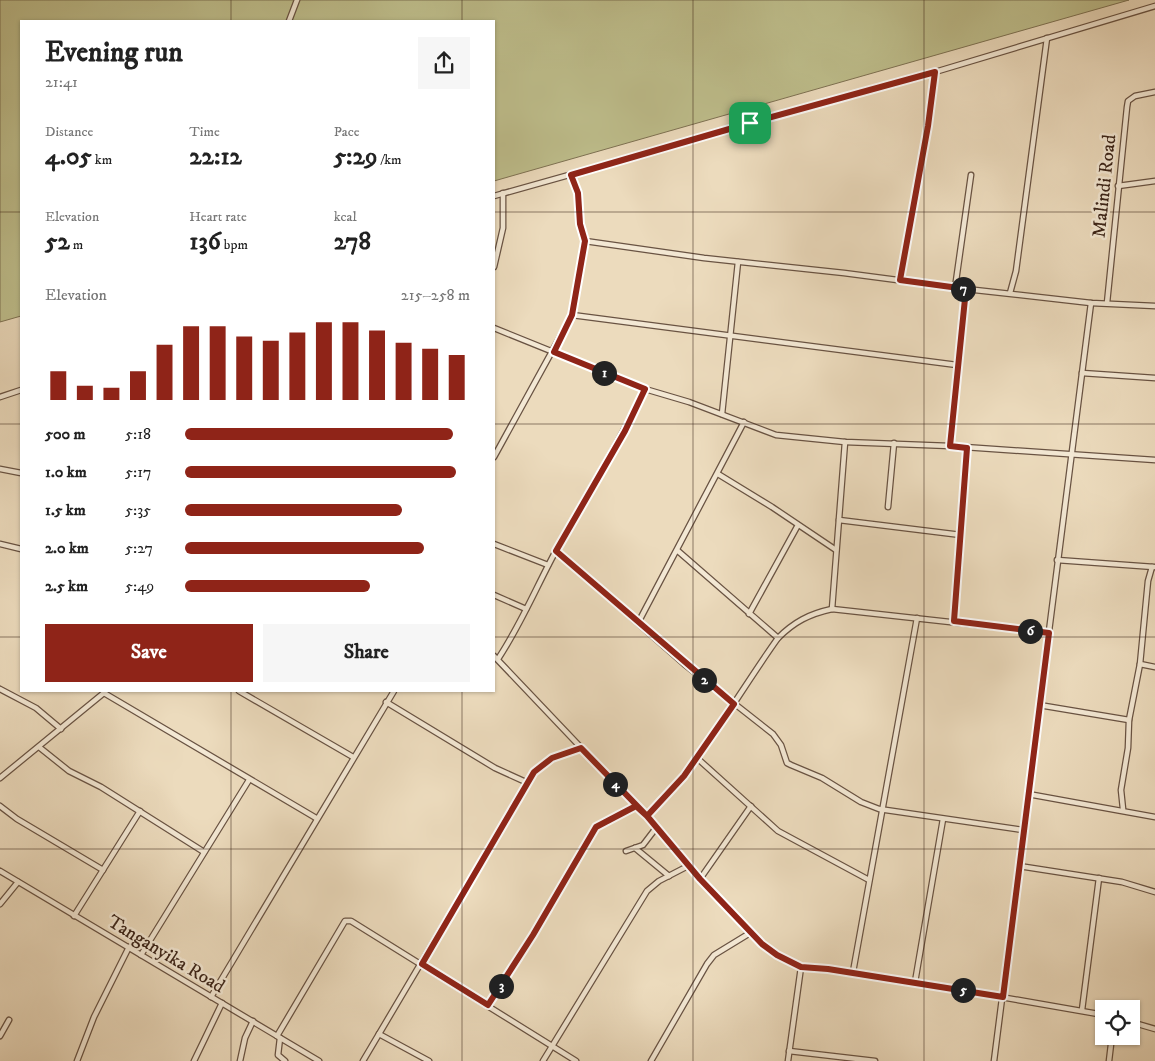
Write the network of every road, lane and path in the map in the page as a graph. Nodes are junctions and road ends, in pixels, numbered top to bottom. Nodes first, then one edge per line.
1 (297, 0) edge
2 (1155, 6) edge
3 (290, 20) edge
4 (1047, 38) junction
5 (935, 72) junction
6 (1155, 92) edge
7 (571, 175) junction
8 (971, 175) dead end
9 (1155, 181) edge
10 (1118, 186) junction
11 (502, 193) junction
12 (495, 196) edge
13 (585, 241) junction
14 (738, 262) junction
15 (495, 263) edge
16 (900, 280) junction
17 (955, 288) junction
18 (966, 289) junction
19 (1010, 293) junction
20 (1091, 303) junction
21 (1107, 303) junction
22 (1155, 306) edge
23 (572, 315) junction
24 (495, 328) edge
25 (729, 336) junction
26 (554, 352) junction
27 (957, 365) junction
28 (1082, 373) junction
29 (1155, 378) edge
30 (645, 389) junction
31 (20, 390) edge
32 (0, 397) edge
33 (722, 414) junction
34 (744, 422) junction
35 (845, 442) junction
36 (894, 443) junction
37 (950, 446) junction
38 (967, 448) junction
39 (1071, 454) junction
40 (495, 455) edge
41 (1155, 460) edge
42 (0, 469) edge
43 (20, 473) edge
44 (718, 474) junction
45 (888, 507) dead end
46 (839, 520) junction
47 (798, 525) junction
48 (961, 535) junction
49 (0, 544) edge
50 (495, 544) edge
51 (20, 548) edge
52 (836, 550) junction
53 (556, 551) junction
54 (678, 551) junction
55 (1057, 560) junction
56 (548, 565) junction
57 (1154, 567) edge
58 (495, 595) edge
59 (526, 609) junction
60 (832, 609) junction
61 (749, 614) junction
62 (917, 618) junction
63 (954, 621) junction
64 (638, 623) junction
65 (1049, 633) junction
66 (778, 638) junction
67 (496, 657) edge
68 (1140, 664) junction
69 (1155, 667) edge
70 (0, 689) edge
71 (105, 692) edge
72 (241, 692) edge
73 (393, 692) edge
74 (386, 702) junction
75 (734, 704) junction
76 (1039, 704) junction
77 (1129, 720) junction
78 (61, 729) junction
79 (39, 747) junction
80 (581, 748) junction
81 (353, 758) junction
82 (697, 758) junction
83 (0, 778) edge
84 (249, 780) junction
85 (528, 783) junction
86 (1028, 794) junction
87 (0, 806) edge
88 (636, 806) junction
89 (751, 806) junction
90 (1123, 809) junction
91 (883, 810) junction
92 (140, 811) junction
93 (647, 816) junction
94 (1155, 816) edge
95 (316, 818) junction
96 (943, 819) junction
97 (656, 828) junction
98 (1023, 830) junction
99 (635, 848) junction
100 (626, 851) dead end
101 (204, 852) junction
102 (688, 866) junction
103 (1019, 866) junction
104 (103, 870) junction
105 (0, 871) edge
106 (669, 876) junction
107 (1099, 878) junction
108 (700, 879) junction
109 (869, 880) junction
110 (18, 882) junction
111 (1155, 892) edge
112 (0, 904) edge
113 (74, 916) junction
114 (750, 933) junction
115 (129, 947) junction
116 (141, 954) junction
117 (422, 964) junction
118 (801, 967) junction
119 (853, 972) junction
120 (915, 982) junction
121 (211, 997) junction
122 (1003, 997) junction
123 (222, 1003) junction
124 (488, 1005) junction
125 (1082, 1010) junction
126 (1095, 1013) edge
127 (9, 1020) dead end
128 (253, 1021) junction
129 (1140, 1025) edge
130 (1155, 1029) edge
131 (379, 1034) junction
132 (0, 1036) edge
133 (278, 1037) junction
134 (1111, 1045) edge
135 (552, 1047) junction
136 (789, 1051) junction
137 (77, 1061) edge
138 (194, 1061) edge
139 (240, 1061) edge
140 (285, 1061) edge
141 (319, 1061) edge
142 (363, 1061) edge
143 (429, 1061) edge
144 (543, 1061) edge
145 (576, 1061) edge
146 (651, 1061) edge
147 (788, 1061) edge
148 (875, 1061) edge
149 (994, 1061) edge
150 (1109, 1061) edge

1 - 3 street
2 - 4 street
4 - 5 street
4 - 19 street
5 - 7 street
5 - 16 street
6 - 10 street, Malindi Road
7 - 11 street
7 - 13 street
8 - 17 street
9 - 10 street
10 - 21 street, Malindi Road
11 - 12 street
11 - 15 street
13 - 14 street
13 - 23 street
14 - 16 street
14 - 25 street
16 - 17 street
17 - 18 street
18 - 19 street
18 - 27 street
19 - 20 street
20 - 21 street
20 - 28 street
21 - 22 street
23 - 25 street
23 - 26 street
24 - 26 street
25 - 27 street
25 - 33 street
26 - 30 street
26 - 40 street
27 - 37 street
28 - 29 street
28 - 39 street
30 - 33 street
30 - 53 street
31 - 32 street
33 - 34 street
34 - 35 street
34 - 44 street
35 - 36 street
35 - 46 street
36 - 37 street
36 - 45 street
37 - 38 street
38 - 39 street
38 - 48 street
39 - 41 street
39 - 55 street
42 - 43 street
44 - 47 street
44 - 54 street
46 - 48 street
46 - 52 street
47 - 52 street
47 - 61 street
48 - 63 street
49 - 51 street
50 - 56 street
52 - 60 street
53 - 56 street
53 - 64 street
54 - 61 street
54 - 64 street
55 - 57 street
55 - 65 street
56 - 59 street
57 - 68 street
58 - 59 street
59 - 67 street
60 - 62 street
60 - 66 street
61 - 66 street
62 - 63 street
62 - 91 street
63 - 65 street
64 - 75 street
65 - 76 street
66 - 75 street
67 - 80 street
68 - 69 street
68 - 77 street
70 - 78 street
71 - 78 street
71 - 84 street
72 - 81 street
73 - 74 street
74 - 81 street
74 - 85 street
75 - 82 street
75 - 91 street
76 - 77 street
76 - 86 street
77 - 90 street
78 - 79 street
79 - 83 street
79 - 92 street
80 - 85 street
80 - 88 street
81 - 95 street
82 - 89 street
82 - 93 street
84 - 95 street
84 - 101 street
85 - 117 street
86 - 90 street
86 - 98 street
87 - 104 street
88 - 93 street
88 - 124 street
89 - 108 street
89 - 109 street
90 - 94 street
91 - 96 street
91 - 109 street
92 - 101 street
92 - 104 street
93 - 97 street
95 - 121 street
96 - 98 street
96 - 120 street
97 - 99 street
97 - 102 street
98 - 103 street
99 - 100 street
99 - 106 street
101 - 116 street
102 - 106 street
102 - 108 street
103 - 107 street
103 - 122 street
104 - 113 street
105 - 110 street, Tanganyika Road
106 - 135 street
107 - 111 street
107 - 125 street
108 - 114 street
109 - 119 street
110 - 112 street
110 - 113 street, Tanganyika Road
113 - 115 street, Tanganyika Road
114 - 118 street
114 - 146 street
115 - 116 street, Tanganyika Road
115 - 137 street
116 - 121 street, Tanganyika Road
117 - 124 street
117 - 131 street
117 - 133 street
118 - 119 street
118 - 136 street
119 - 120 street
120 - 122 street
121 - 123 street, Tanganyika Road
122 - 125 street
122 - 149 street
123 - 128 street, Tanganyika Road
123 - 138 street
124 - 135 street
125 - 126 street
127 - 132 street
128 - 133 street, Tanganyika Road
128 - 139 street
129 - 130 street
131 - 142 street
131 - 143 street
133 - 140 street
133 - 141 street, Tanganyika Road
134 - 150 street
135 - 144 street
135 - 145 street
136 - 147 street
136 - 148 street

